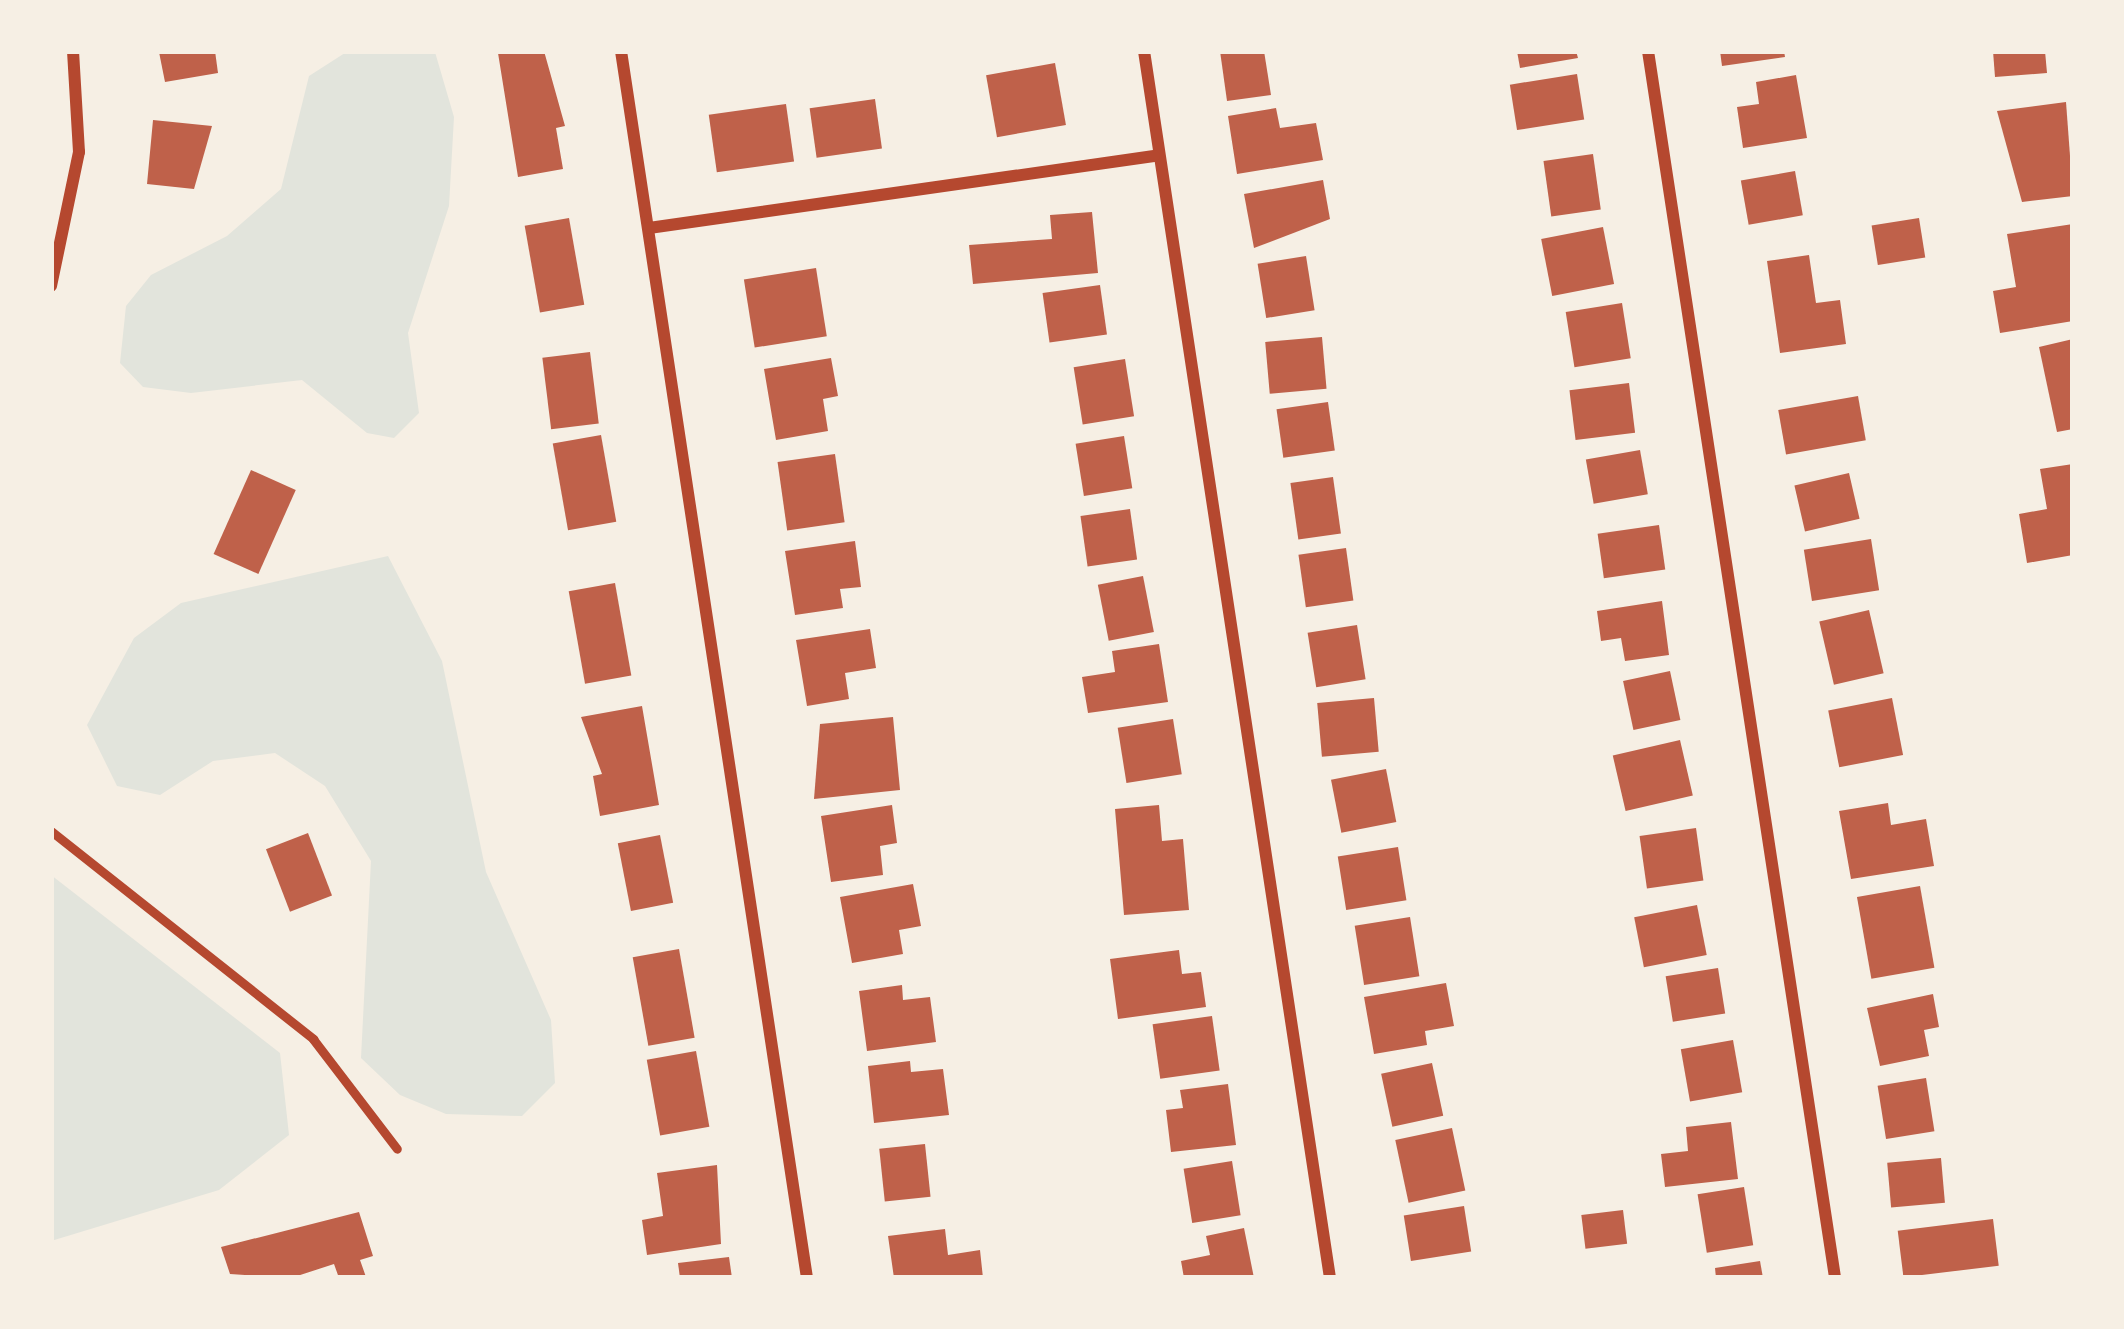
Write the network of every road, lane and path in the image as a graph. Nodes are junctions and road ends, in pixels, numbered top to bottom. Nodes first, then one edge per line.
1 (73, 51) edge
2 (621, 51) edge
3 (1144, 51) edge
4 (1648, 51) edge
5 (1154, 156) junction
6 (649, 227) junction
7 (51, 286) edge
8 (51, 830) edge
9 (397, 1149) dead end
10 (806, 1278) edge
11 (1330, 1278) edge
12 (1835, 1278) edge

1 - 7 street
2 - 6 street
3 - 5 street
4 - 12 street
5 - 6 street
5 - 11 street
6 - 10 street
8 - 9 lane

